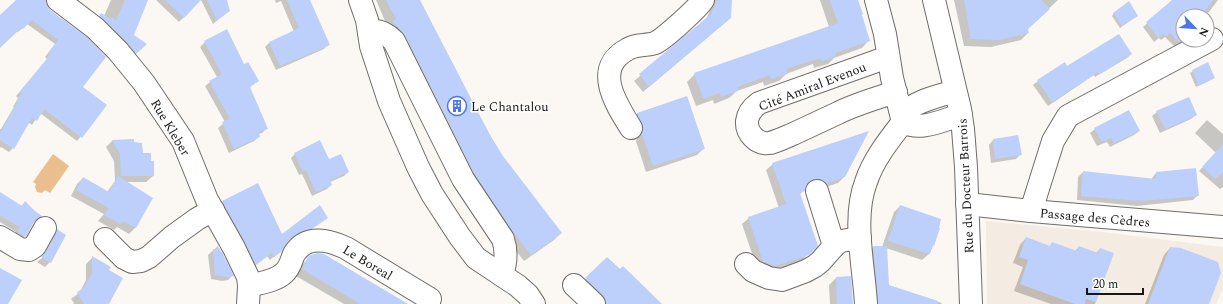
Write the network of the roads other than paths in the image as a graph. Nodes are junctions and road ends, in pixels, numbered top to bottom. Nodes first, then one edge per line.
1 (58, 0) edge
2 (360, 0) edge
3 (703, 0) edge
4 (876, 0) edge
5 (934, 0) edge
6 (369, 32) junction
7 (1195, 48) edge
8 (888, 57) junction
9 (955, 91) junction
10 (896, 92) junction
11 (961, 115) junction
12 (903, 122) junction
13 (631, 128) dead end
14 (817, 191) dead end
15 (967, 204) junction
16 (213, 210) junction
17 (1031, 211) junction
18 (1223, 227) edge
19 (45, 228) dead end
20 (0, 237) edge
21 (860, 238) junction
22 (105, 239) dead end
23 (834, 246) junction
24 (746, 264) dead end
25 (502, 275) junction
26 (574, 285) dead end
27 (248, 295) edge
28 (430, 299) dead end
29 (534, 304) edge
30 (594, 304) edge
31 (866, 304) edge
32 (971, 304) edge

1 - 16 street, Rue Kleber
2 - 6 street
3 - 13 street
4 - 8 street
5 - 9 street, Rue du Docteur Barrois
6 - 25 street
6 - 25 street
7 - 17 street
8 - 10 street
8 - 10 street, Cité Amiral Evenou
9 - 11 street, Rue du Docteur Barrois
9 - 12 street
10 - 12 street
11 - 12 street
11 - 15 street, Rue du Docteur Barrois
12 - 21 street
14 - 23 street
15 - 17 street, Passage des Cèdres
15 - 32 street, Rue du Docteur Barrois
16 - 22 street
16 - 27 street, Rue Kleber
17 - 18 street, Passage des Cèdres
19 - 20 street
21 - 23 street
21 - 31 street
23 - 24 street
25 - 29 street
26 - 30 street
27 - 28 street, Le Boreal

